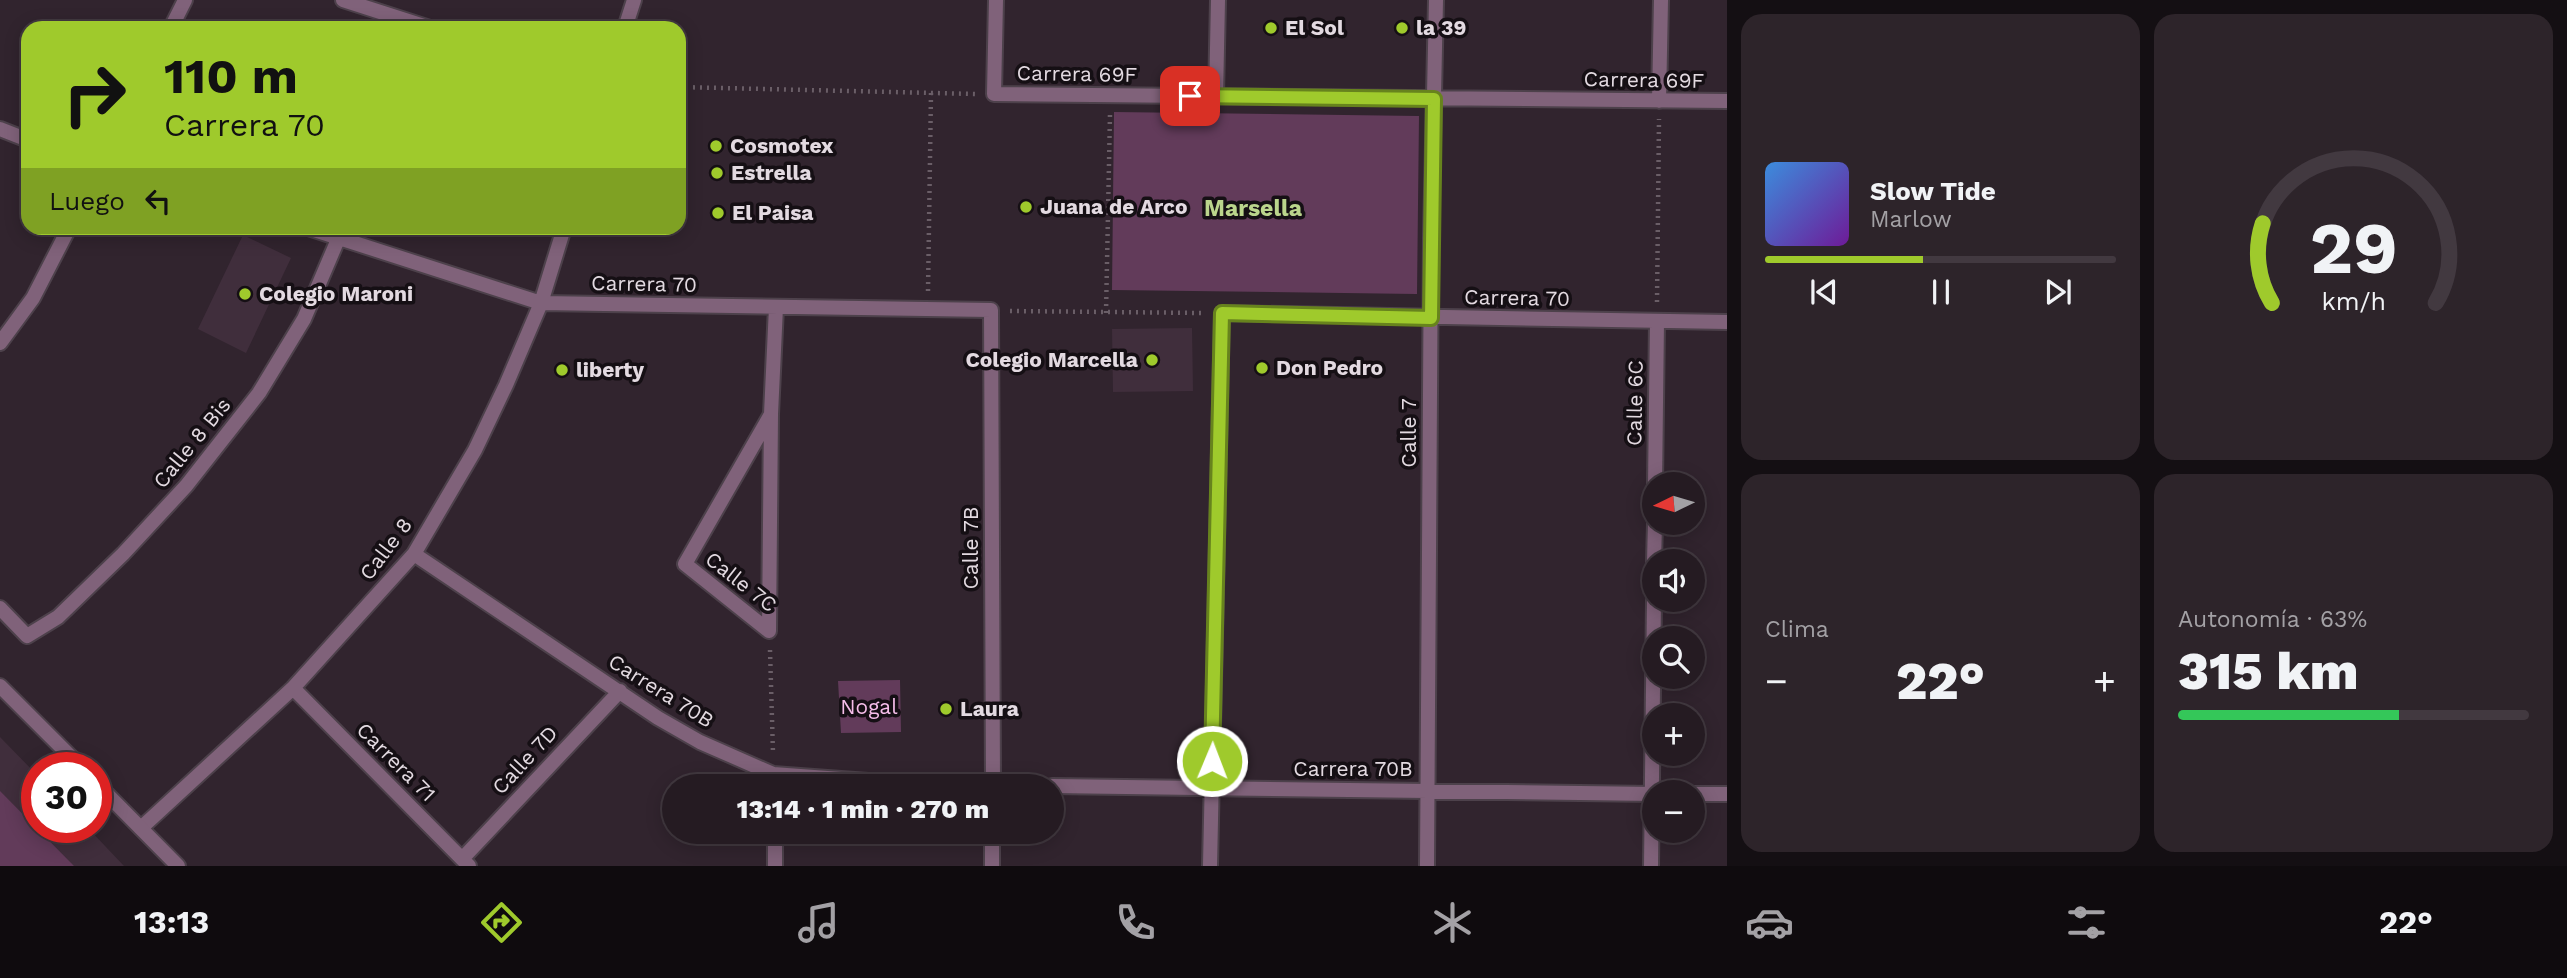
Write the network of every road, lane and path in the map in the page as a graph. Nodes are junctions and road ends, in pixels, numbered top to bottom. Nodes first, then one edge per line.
1 (185, 0) edge
2 (343, 0) edge
3 (634, 0) edge
4 (996, 0) edge
5 (1218, 0) edge
6 (1436, 0) edge
7 (1661, 0) edge
8 (174, 21) edge
9 (408, 21) edge
10 (627, 21) edge
11 (686, 87) edge
12 (931, 93) junction
13 (994, 94) junction
14 (1111, 96) junction
15 (1216, 96) junction
16 (1434, 99) junction
17 (1659, 101) junction
18 (1727, 101) edge
19 (0, 130) edge
20 (21, 138) edge
21 (65, 235) edge
22 (335, 235) edge
23 (562, 235) edge
24 (339, 236) junction
25 (541, 303) junction
26 (776, 307) junction
27 (928, 309) junction
28 (991, 310) junction
29 (1106, 313) junction
30 (1222, 313) junction
31 (1431, 318) junction
32 (1657, 321) junction
33 (1727, 323) edge
34 (0, 343) edge
35 (771, 415) junction
36 (1655, 472) edge
37 (414, 554) junction
38 (0, 608) edge
39 (1654, 612) edge
40 (769, 631) junction
41 (0, 686) edge
42 (293, 688) junction
43 (620, 691) junction
44 (66, 752) edge
45 (762, 774) edge
46 (774, 774) edge
47 (993, 774) edge
48 (1653, 780) edge
49 (1064, 786) edge
50 (1211, 789) junction
51 (1428, 791) junction
52 (1642, 794) edge
53 (1705, 794) edge
54 (1727, 794) edge
55 (112, 799) edge
56 (141, 828) junction
57 (1652, 843) edge
58 (775, 844) edge
59 (992, 844) edge
60 (466, 862) edge
61 (178, 866) edge
62 (775, 866) edge
63 (992, 866) edge
64 (1210, 866) edge
65 (1427, 866) edge
66 (1651, 866) edge

1 - 8 street
2 - 9 street
3 - 10 street
4 - 13 street
5 - 15 street
6 - 16 street, Calle 7
7 - 17 street
11 - 12 path, Carrera 69F
12 - 13 path, Carrera 69F
12 - 27 path
13 - 14 street, Carrera 69F
14 - 15 street, Carrera 69F
14 - 29 path
15 - 16 street, Carrera 69F
16 - 17 street, Carrera 69F
16 - 31 street, Calle 7
17 - 18 street, Carrera 69F
17 - 32 path
19 - 20 street
21 - 34 street
22 - 24 street, Carrera 70
23 - 25 street, Calle 8
24 - 25 street, Carrera 70
24 - 38 street, Calle 8 Bis
25 - 26 street, Carrera 70
25 - 37 street, Calle 8
26 - 27 street, Carrera 70
26 - 35 street, Calle 7C
27 - 28 street, Carrera 70
28 - 29 path
28 - 47 street, Calle 7B
29 - 30 path
30 - 31 street, Carrera 70
30 - 50 street
31 - 32 street, Carrera 70
31 - 51 street, Calle 7
32 - 33 street, Carrera 70
32 - 36 street, Calle 6C
35 - 40 street, Calle 7C
35 - 40 street, Calle 7C
37 - 42 street, Calle 8
37 - 43 street, Carrera 70B
39 - 48 street
40 - 46 path
41 - 44 street
42 - 56 street, Calle 8
42 - 60 street, Carrera 71
43 - 45 street, Carrera 70B
43 - 60 street, Calle 7D
49 - 50 street, Carrera 70B
50 - 51 street, Carrera 70B
50 - 64 street
51 - 52 street, Carrera 70B
51 - 65 street, Calle 7
53 - 54 street
55 - 56 street
56 - 61 street
57 - 66 street
58 - 62 street
59 - 63 street

